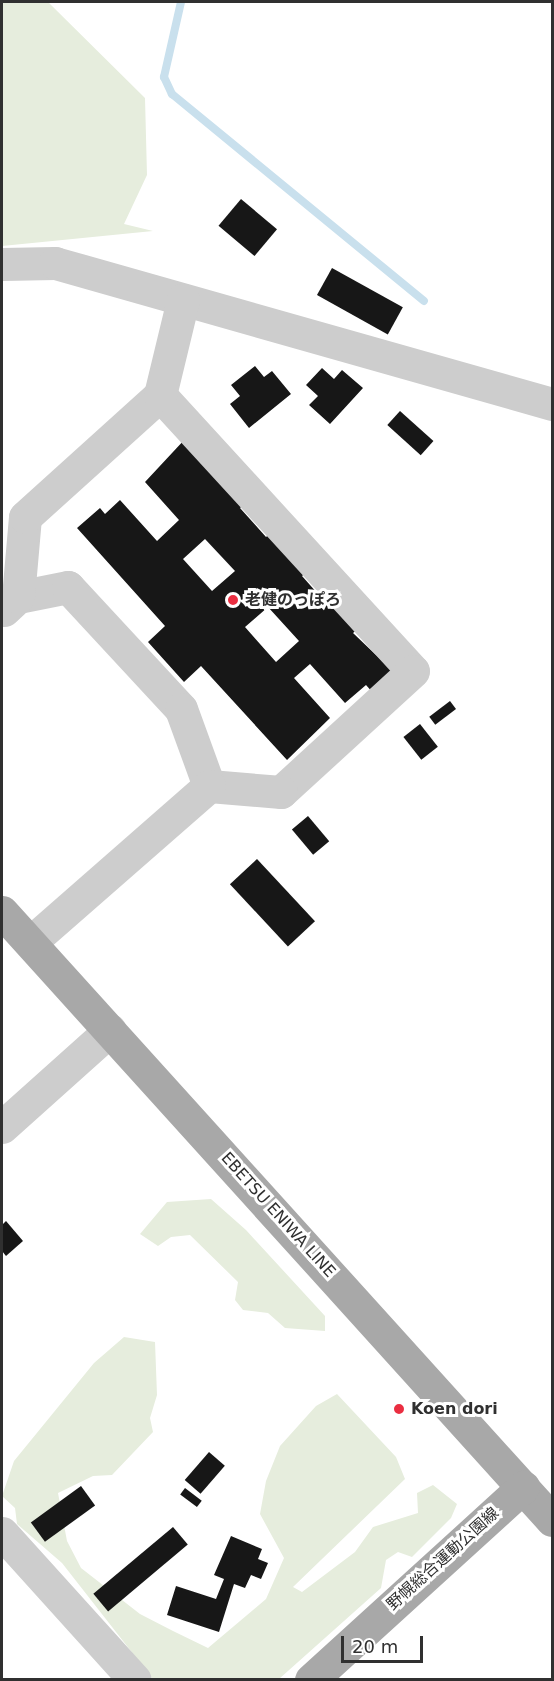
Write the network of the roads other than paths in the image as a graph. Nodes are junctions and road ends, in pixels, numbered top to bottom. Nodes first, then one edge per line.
1 (2, 264) edge
2 (183, 300) junction
3 (160, 394) junction
4 (552, 404) edge
5 (10, 604) edge
6 (209, 786) junction
7 (2, 912) edge
8 (31, 942) junction
9 (110, 1030) junction
10 (2, 1127) edge
11 (523, 1487) junction
12 (552, 1520) edge
13 (2, 1533) edge
14 (135, 1680) edge
15 (311, 1680) edge

1 - 2 street
2 - 3 street
2 - 4 street
3 - 5 street
3 - 6 street
5 - 6 street
6 - 8 street
7 - 8 main road, EBETSU ENIWA LINE
8 - 9 main road, EBETSU ENIWA LINE
9 - 10 street
9 - 11 main road, EBETSU ENIWA LINE
11 - 12 main road, EBETSU ENIWA LINE
11 - 15 main road, 野幌総合運動公園線
13 - 14 street

